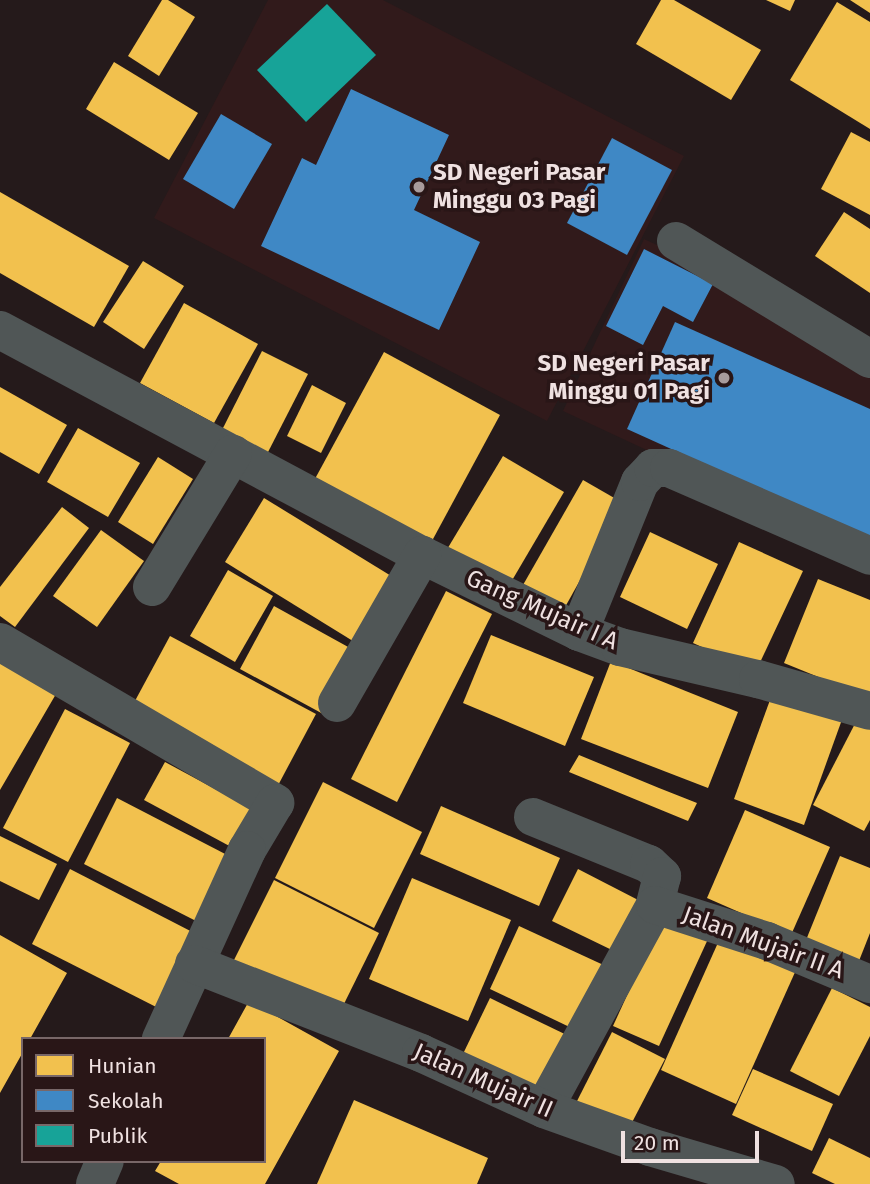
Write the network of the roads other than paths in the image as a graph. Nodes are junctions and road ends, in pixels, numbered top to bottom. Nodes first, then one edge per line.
1 (676, 241) dead end
2 (0, 330) edge
3 (870, 359) edge
4 (233, 454) junction
5 (422, 555) junction
6 (870, 556) edge
7 (152, 587) dead end
8 (579, 632) junction
9 (0, 642) edge
10 (337, 703) dead end
11 (870, 711) edge
12 (533, 817) dead end
13 (655, 905) junction
14 (194, 964) junction
15 (870, 984) edge
16 (161, 1037) edge
17 (544, 1109) junction
18 (104, 1163) edge
19 (95, 1184) edge
20 (776, 1184) edge

1 - 3 street
2 - 4 street, Gang Mujair I A
4 - 5 street, Gang Mujair I A
4 - 7 street
5 - 8 street, Gang Mujair I A
5 - 10 street
6 - 8 street
8 - 11 street, Gang Mujair I A
9 - 14 street
12 - 13 street
13 - 15 street, Jalan Mujair II A
13 - 17 street
14 - 16 street
14 - 17 street, Jalan Mujair II
17 - 20 street, Jalan Mujair II
18 - 19 street

